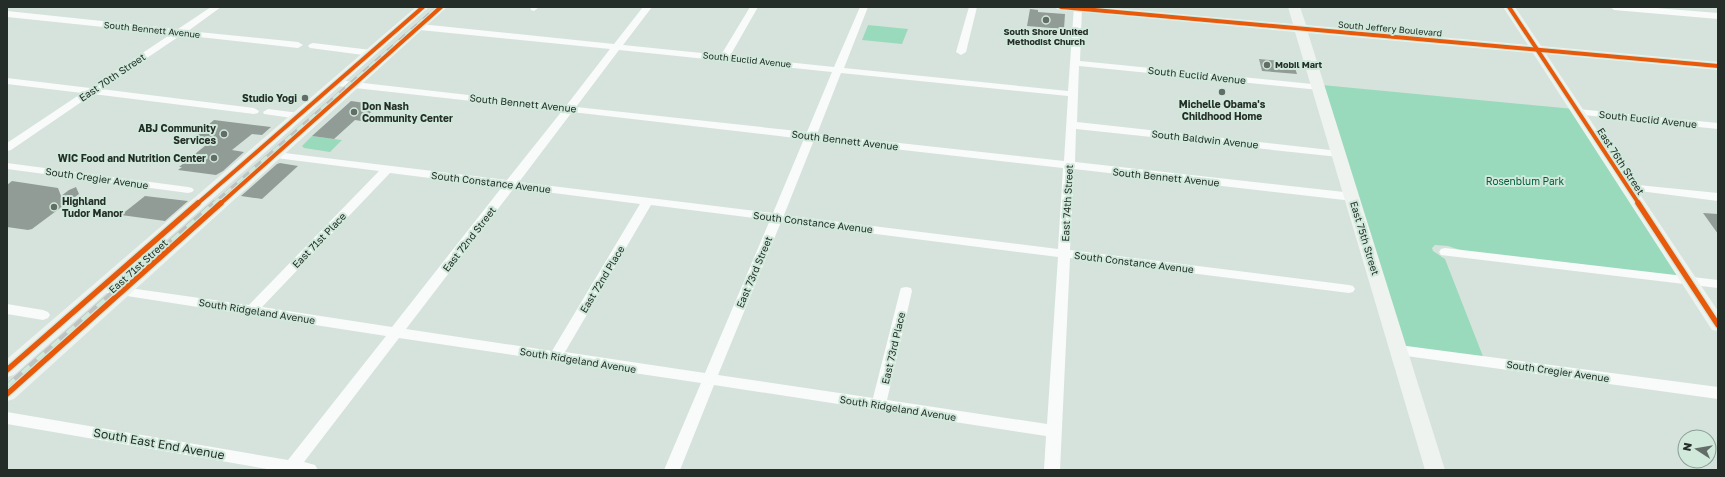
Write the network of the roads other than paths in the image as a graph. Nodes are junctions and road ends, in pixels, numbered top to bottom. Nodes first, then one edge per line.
1 (217, 7) edge
2 (423, 7) edge
3 (442, 7) edge
4 (648, 7) edge
5 (754, 7) edge
6 (864, 7) edge
7 (973, 7) edge
8 (1061, 7) edge
9 (1294, 7) edge
10 (1509, 7) edge
11 (1614, 7) edge
12 (1078, 8) edge
13 (7, 14) edge
14 (1718, 16) edge
15 (420, 27) junction
16 (1301, 29) junction
17 (179, 32) junction
18 (298, 45) dead end
19 (313, 46) dead end
20 (617, 47) junction
21 (1537, 50) junction
22 (961, 52) dead end
23 (371, 53) junction
24 (724, 58) junction
25 (1075, 63) junction
26 (1718, 66) edge
27 (838, 69) junction
28 (7, 81) edge
29 (336, 83) junction
30 (355, 85) junction
31 (1319, 87) junction
32 (91, 91) junction
33 (1073, 94) junction
34 (569, 109) junction
35 (254, 111) dead end
36 (268, 112) dead end
37 (1578, 112) junction
38 (299, 116) junction
39 (1072, 125) junction
40 (1718, 126) edge
41 (811, 136) junction
42 (7, 148) edge
43 (1339, 154) junction
44 (276, 155) junction
45 (7, 166) edge
46 (1069, 166) junction
47 (387, 168) junction
48 (511, 184) junction
49 (1628, 187) junction
50 (188, 190) dead end
51 (210, 194) junction
52 (229, 196) junction
53 (1352, 197) junction
54 (1718, 197) edge
55 (648, 201) junction
56 (777, 218) junction
57 (1445, 252) dead end
58 (1064, 254) junction
59 (1689, 280) junction
60 (1718, 284) edge
61 (101, 288) junction
62 (1349, 289) dead end
63 (124, 291) junction
64 (906, 291) dead end
65 (7, 309) edge
66 (252, 310) junction
67 (43, 315) dead end
68 (1718, 325) edge
69 (396, 332) junction
70 (1399, 350) junction
71 (556, 356) junction
72 (7, 370) edge
73 (710, 380) junction
74 (1718, 393) edge
75 (7, 394) edge
76 (879, 405) junction
77 (7, 418) edge
78 (1054, 431) junction
79 (291, 468) edge
80 (310, 470) edge
81 (672, 470) edge
82 (1052, 470) edge
83 (1435, 470) edge

1 - 17 street, East 70th Street
2 - 23 main road, East 71st Street
3 - 15 main road, East 71st Street
4 - 20 street, East 72nd Street
5 - 24 street
6 - 27 street, East 73rd Street
7 - 22 street
8 - 12 main road, South Jeffery Boulevard
9 - 16 main road, East 75th Street
10 - 21 main road, East 76th Street
11 - 14 street
12 - 16 main road, South Jeffery Boulevard
12 - 25 street, East 74th Street
13 - 17 street, South Bennett Avenue
15 - 20 street, South Euclid Avenue
15 - 30 main road, East 71st Street
16 - 21 main road, South Jeffery Boulevard
16 - 31 main road, East 75th Street
17 - 18 street, South Bennett Avenue
17 - 32 street, East 70th Street
19 - 23 street
20 - 24 street, South Euclid Avenue
20 - 34 street, East 72nd Street
21 - 26 main road, South Jeffery Boulevard
21 - 37 main road, East 76th Street
23 - 29 main road, East 71st Street
24 - 27 street, South Euclid Avenue
25 - 31 street, South Euclid Avenue
25 - 33 street, East 74th Street
27 - 33 street, South Euclid Avenue
27 - 41 street, East 73rd Street
28 - 32 street
29 - 30 street, South Bennett Avenue
29 - 38 main road, East 71st Street
30 - 34 street, South Bennett Avenue
30 - 44 main road, East 71st Street
31 - 43 main road, East 75th Street
32 - 35 street
32 - 42 street, East 70th Street
33 - 39 street, East 74th Street
34 - 41 street, South Bennett Avenue
34 - 48 street, East 72nd Street
36 - 38 street
37 - 40 street, South Euclid Avenue
37 - 49 main road, East 76th Street
38 - 51 main road, East 71st Street
39 - 43 street, South Baldwin Avenue
39 - 46 street, East 74th Street
41 - 46 street, South Bennett Avenue
41 - 56 street, East 73rd Street
43 - 53 main road, East 75th Street
44 - 47 street, South Constance Avenue
44 - 52 main road, East 71st Street
45 - 50 street, South Cregier Avenue
46 - 53 street, South Bennett Avenue
46 - 58 street, East 74th Street
47 - 48 street, South Constance Avenue
47 - 66 street, East 71st Place
48 - 55 street, South Constance Avenue
48 - 69 street, East 72nd Street
49 - 54 street
49 - 59 main road, East 76th Street
51 - 52 street
51 - 61 main road, East 71st Street
52 - 63 main road, East 71st Street
53 - 70 main road, East 75th Street
55 - 56 street, South Constance Avenue
55 - 71 street, East 72nd Place
56 - 58 street, South Constance Avenue
56 - 73 street, East 73rd Street
57 - 59 street
58 - 62 street, South Constance Avenue
58 - 78 street, East 74th Street
59 - 60 street
59 - 68 main road, East 76th Street
61 - 63 street, South Ridgeland Avenue
61 - 72 main road, East 71st Street
63 - 66 street, South Ridgeland Avenue
63 - 75 main road, East 71st Street
64 - 76 street, East 73rd Place
65 - 67 street
66 - 69 street, South Ridgeland Avenue
69 - 71 street, South Ridgeland Avenue
69 - 79 street, East 72nd Street
70 - 74 street, South Cregier Avenue
70 - 83 main road, East 75th Street
71 - 73 street, South Ridgeland Avenue
73 - 76 street, South Ridgeland Avenue
73 - 81 street, East 73rd Street
76 - 78 street, South Ridgeland Avenue
77 - 79 street, South East End Avenue
78 - 82 street, East 74th Street
79 - 80 street, South East End Avenue

